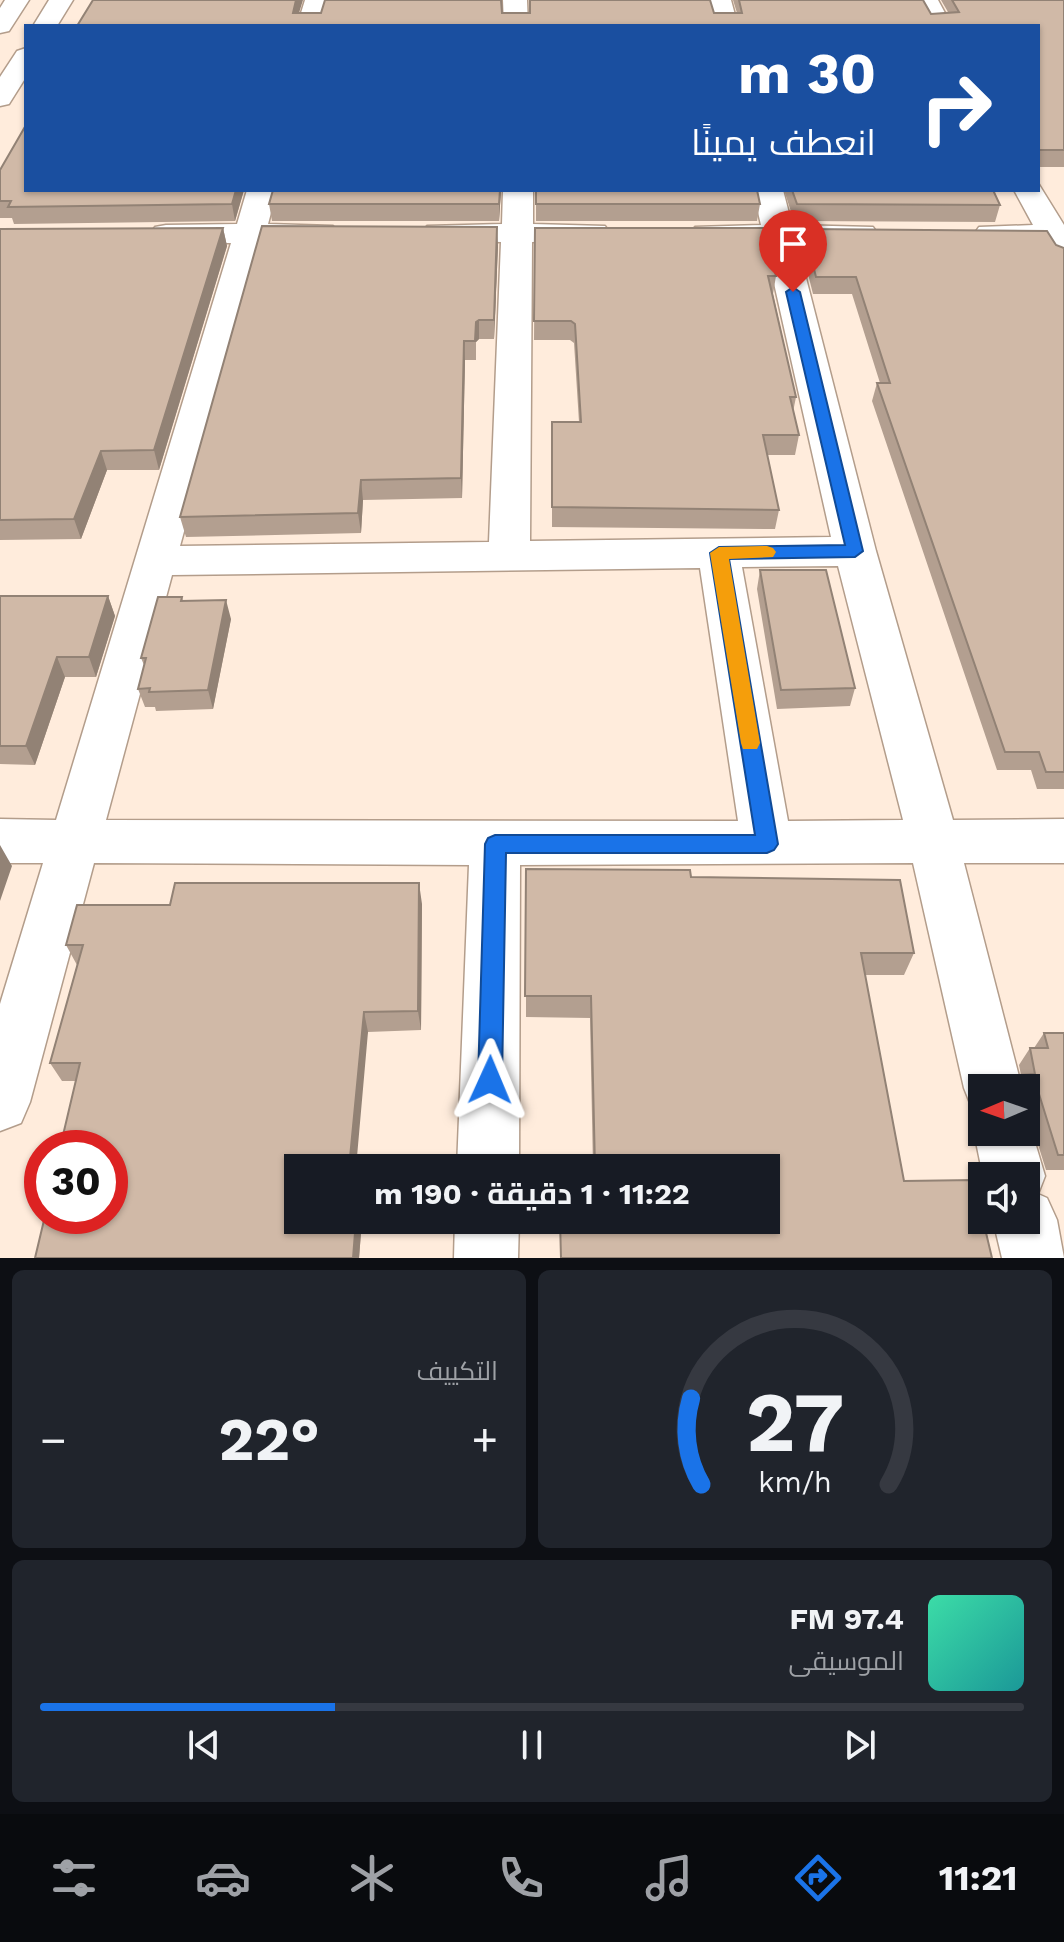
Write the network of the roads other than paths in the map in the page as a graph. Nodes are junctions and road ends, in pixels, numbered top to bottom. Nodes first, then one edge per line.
1 (17, 0) edge
2 (61, 0) edge
3 (317, 0) edge
4 (515, 0) edge
5 (719, 0) edge
6 (926, 0) edge
7 (46, 24) edge
8 (310, 24) edge
9 (516, 24) edge
10 (725, 24) edge
11 (939, 24) edge
12 (0, 26) edge
13 (24, 59) edge
14 (0, 98) edge
15 (261, 192) edge
16 (518, 192) edge
17 (769, 192) edge
18 (1030, 192) edge
19 (249, 233) junction
20 (344, 233) edge
21 (408, 233) edge
22 (519, 233) junction
23 (626, 233) edge
24 (140, 234) edge
25 (672, 234) edge
26 (780, 234) junction
27 (886, 234) edge
28 (962, 234) edge
29 (1060, 241) edge
30 (855, 551) junction
31 (719, 553) junction
32 (509, 557) junction
33 (155, 561) junction
34 (77, 839) junction
35 (933, 840) junction
36 (0, 841) edge
37 (1064, 841) edge
38 (495, 844) junction
39 (767, 844) junction
40 (990, 1074) edge
41 (0, 1102) edge
42 (488, 1154) edge
43 (487, 1234) edge
44 (1028, 1234) edge
45 (486, 1258) edge
46 (1034, 1258) edge

1 - 12 street
2 - 7 street
3 - 8 street
4 - 9 street
5 - 10 street
6 - 11 street
13 - 14 street
15 - 19 street
16 - 22 street
17 - 26 street
18 - 29 street
19 - 20 street
19 - 24 street
19 - 33 street
21 - 22 street
22 - 23 street
22 - 32 street
25 - 26 street
26 - 27 street
26 - 30 street
28 - 29 street
30 - 31 street
30 - 35 street
31 - 32 street
31 - 39 street
32 - 33 street
33 - 34 street
34 - 36 street
34 - 38 street
34 - 41 street
35 - 37 street
35 - 39 street
35 - 40 street
38 - 39 street
38 - 42 street
43 - 45 street
44 - 46 street

